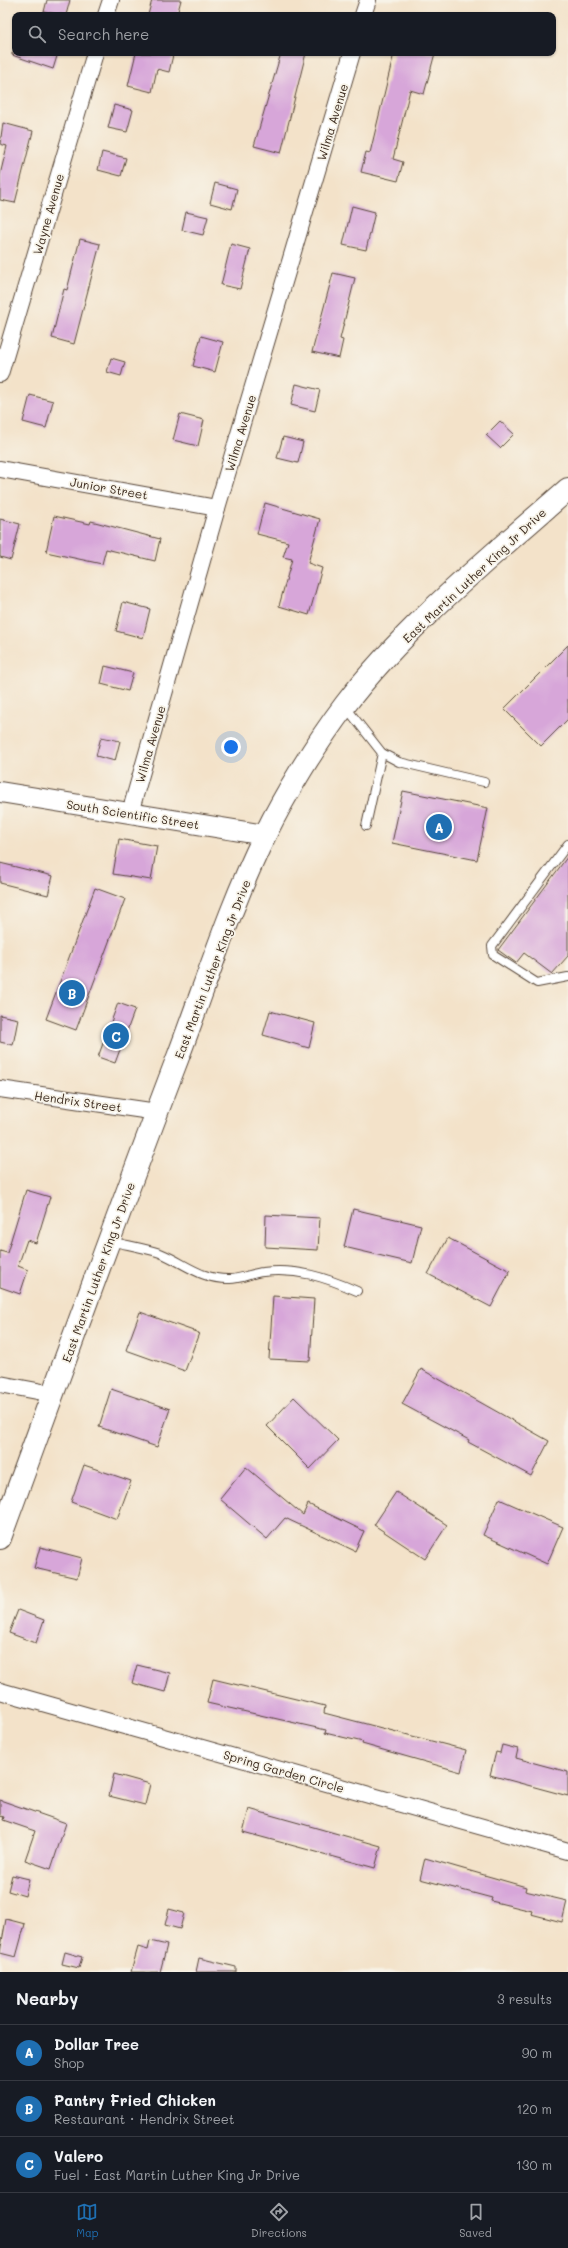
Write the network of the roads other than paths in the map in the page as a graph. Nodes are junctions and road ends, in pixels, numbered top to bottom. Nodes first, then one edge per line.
1 (111, 0) edge
2 (368, 0) edge
3 (107, 12) edge
4 (364, 12) edge
5 (94, 56) edge
6 (351, 56) edge
7 (0, 374) edge
8 (0, 468) edge
9 (568, 489) edge
10 (217, 508) junction
11 (345, 706) junction
12 (382, 753) junction
13 (484, 782) dead end
14 (0, 792) edge
15 (130, 813) junction
16 (366, 826) dead end
17 (265, 835) junction
18 (568, 844) edge
19 (568, 977) edge
20 (0, 1089) edge
21 (157, 1112) junction
22 (110, 1241) junction
23 (357, 1291) dead end
24 (0, 1384) edge
25 (53, 1394) junction
26 (5, 1510) edge
27 (0, 1538) edge
28 (0, 1691) edge
29 (568, 1851) edge

1 - 3 street
2 - 4 street
5 - 7 street, Wayne Avenue
6 - 10 street, Wilma Avenue
8 - 10 street, Junior Street
9 - 11 main road, East Martin Luther King Jr Drive
10 - 15 street, Wilma Avenue
11 - 12 lane
11 - 17 main road, East Martin Luther King Jr Drive
12 - 13 lane
12 - 16 lane
14 - 15 street, South Scientific Street
15 - 17 street, South Scientific Street
17 - 21 main road, East Martin Luther King Jr Drive
18 - 19 lane
20 - 21 street, Hendrix Street
21 - 22 main road, East Martin Luther King Jr Drive
22 - 23 lane
22 - 25 main road, East Martin Luther King Jr Drive
24 - 25 street
25 - 26 main road, East Martin Luther King Jr Drive
26 - 27 main road, East Martin Luther King Jr Drive
28 - 29 street, Spring Garden Circle

